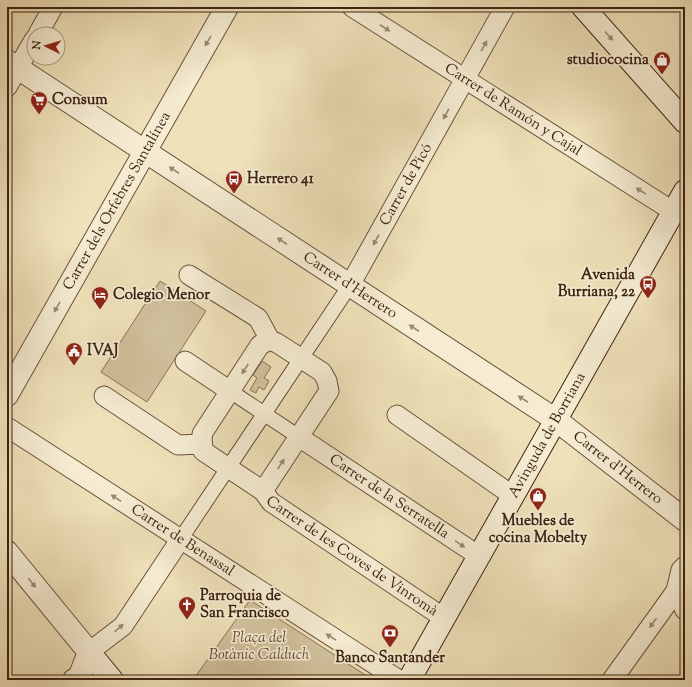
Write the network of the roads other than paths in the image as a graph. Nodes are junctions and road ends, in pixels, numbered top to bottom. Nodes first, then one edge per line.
1 (53, 7) edge
2 (227, 7) edge
3 (352, 7) edge
4 (505, 7) edge
5 (583, 7) edge
6 (42, 26) edge
7 (26, 49) edge
8 (13, 64) edge
9 (465, 80) junction
10 (7, 87) edge
11 (685, 122) edge
12 (145, 151) junction
13 (685, 191) edge
14 (674, 212) junction
15 (189, 275) dead end
16 (350, 286) junction
17 (270, 340) junction
18 (301, 358) junction
19 (186, 361) dead end
20 (230, 391) junction
21 (7, 394) edge
22 (104, 396) dead end
23 (264, 414) junction
24 (397, 415) dead end
25 (556, 420) junction
26 (7, 427) edge
27 (299, 437) junction
28 (201, 444) junction
29 (228, 468) junction
30 (263, 491) junction
31 (513, 496) junction
32 (685, 520) edge
33 (180, 540) junction
34 (7, 552) edge
35 (479, 556) junction
36 (685, 566) edge
37 (680, 592) edge
38 (685, 610) edge
39 (444, 618) junction
40 (89, 652) junction
41 (74, 680) edge
42 (112, 680) edge
43 (399, 680) edge
44 (409, 680) edge
45 (612, 680) edge

1 - 6 street
2 -> 12 street, Carrer dels Orfebres Santalínea
3 -> 9 street, Carrer de Ramón y Cajal
9 -> 4 street, Carrer de Picó
5 -> 11 street
7 - 8 street
8 - 10 street
8 - 12 street, Carrer d'Herrero
14 -> 9 street, Carrer de Ramón y Cajal
9 -> 16 street, Carrer de Picó
16 -> 12 street, Carrer d'Herrero
12 -> 21 street, Carrer dels Orfebres Santalínea
13 - 14 street, Avinguda de Borriana
14 - 25 street, Avinguda de Borriana
15 - 17 street
16 - 18 street, Carrer de Picó
25 -> 16 street, Carrer d'Herrero
17 - 18 street
17 -> 20 street
18 - 23 street, Carrer de Picó
18 - 27 street
19 - 20 street
20 - 23 street
20 - 28 street
22 - 28 street
23 - 27 street
23 - 29 street, Carrer de Picó
24 - 31 street
25 - 31 street, Avinguda de Borriana
25 - 32 street, Carrer d'Herrero
33 -> 26 street, Carrer de Benassal
30 -> 27 street
27 -> 35 street, Carrer de la Serratella
28 - 29 street, Carrer de les Coves de Vinromà
29 - 30 street, Carrer de les Coves de Vinromà
29 - 33 street, Carrer de Picó
30 - 39 street, Carrer de les Coves de Vinromà
31 - 35 street, Avinguda de Borriana
40 -> 33 street
43 -> 33 street, Carrer de Benassal
34 -> 40 street
35 - 39 street, Avinguda de Borriana
36 - 37 street
37 - 38 street
37 -> 45 street
39 - 44 street, Avinguda de Borriana
40 - 41 street
40 - 42 street

